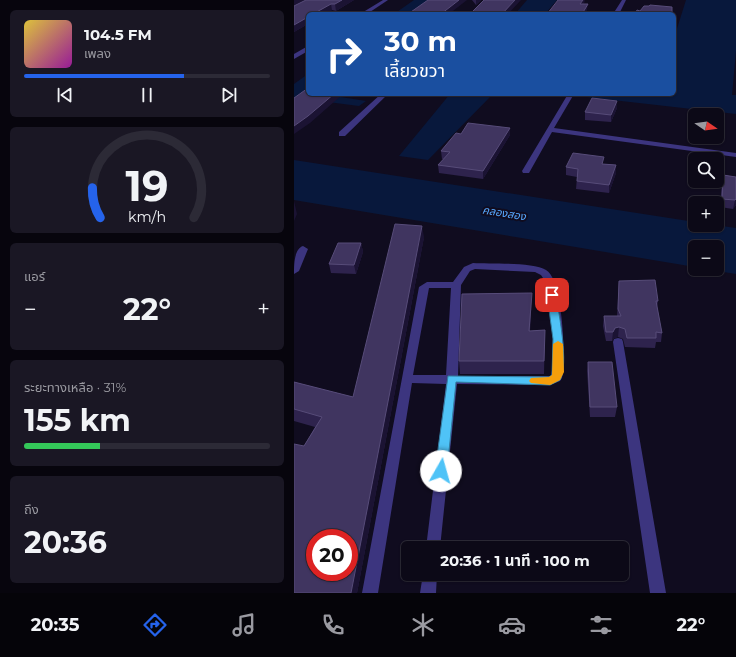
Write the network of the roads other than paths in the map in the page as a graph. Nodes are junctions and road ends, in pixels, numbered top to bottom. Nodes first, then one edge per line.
1 (386, 0) edge
2 (624, 0) edge
3 (366, 12) edge
4 (617, 12) edge
5 (306, 49) edge
6 (294, 57) edge
7 (383, 96) edge
8 (570, 96) edge
9 (551, 130) junction
10 (342, 134) dead end
11 (736, 155) edge
12 (526, 171) dead end
13 (303, 249) dead end
14 (294, 271) edge
15 (456, 285) junction
16 (618, 342) dead end
17 (452, 378) junction
18 (407, 379) junction
19 (434, 541) edge
20 (429, 581) edge
21 (370, 593) edge
22 (428, 593) edge
23 (658, 593) edge

1 - 3 street
2 - 4 street
5 - 6 street
7 - 10 street
8 - 9 street
9 - 11 street
9 - 12 street
13 - 14 street
15 - 17 street
15 - 17 street
15 - 18 street
16 - 23 street
17 - 18 street
17 - 19 street
18 - 21 street
20 - 22 street

